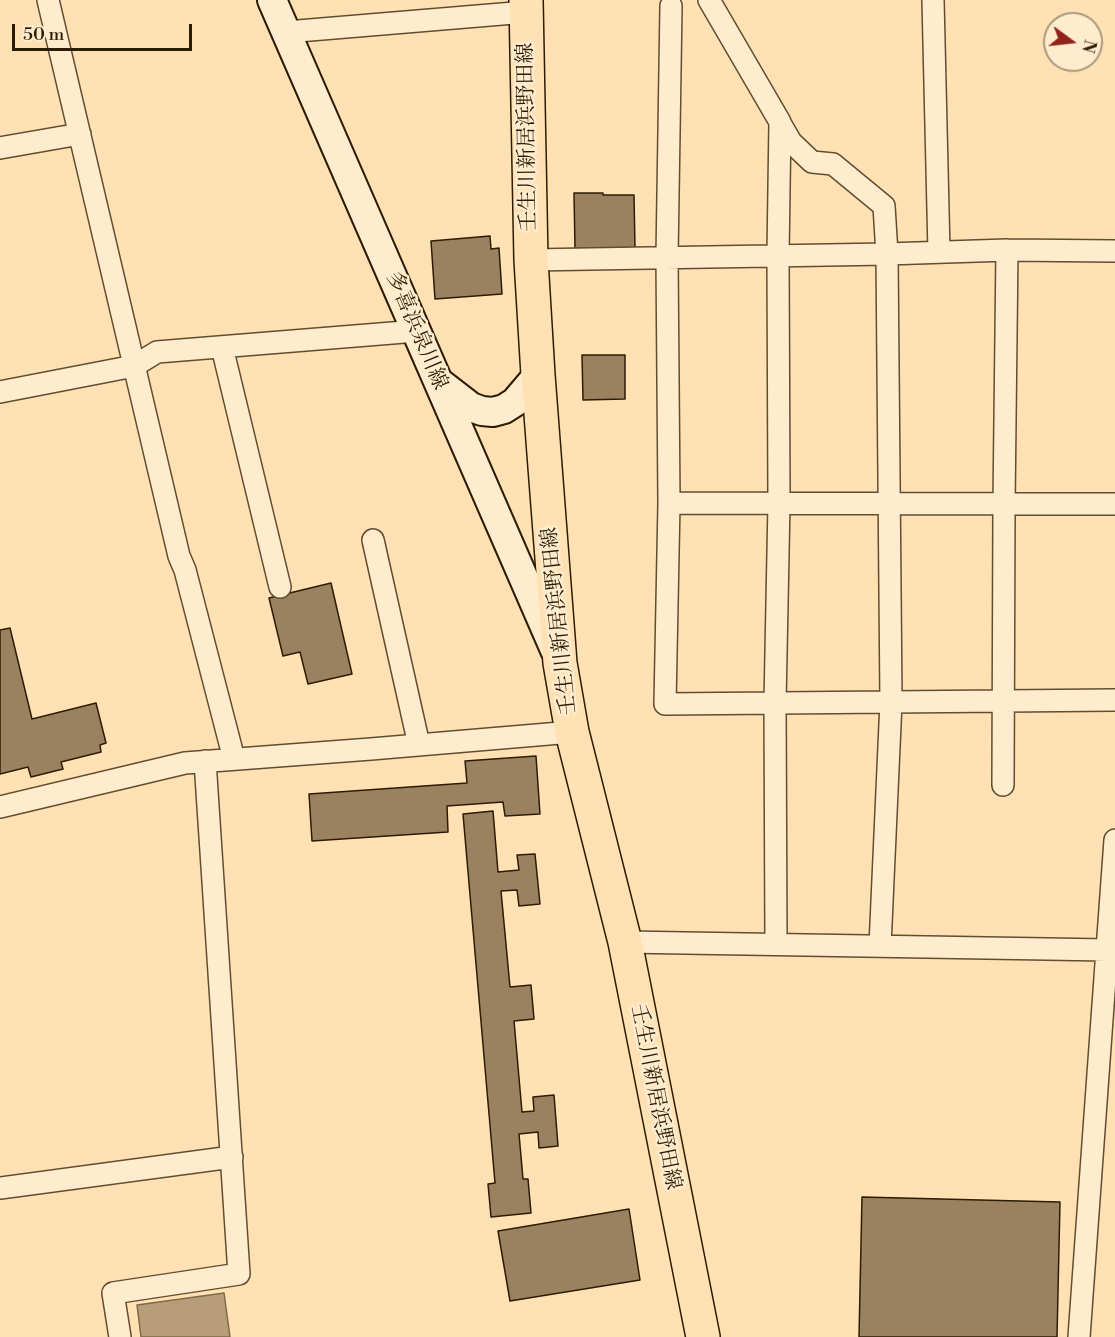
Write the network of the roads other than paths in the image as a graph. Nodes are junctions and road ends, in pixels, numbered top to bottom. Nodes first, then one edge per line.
1 (48, 0) edge
2 (272, 0) edge
3 (709, 0) edge
4 (933, 0) edge
5 (526, 6) edge
6 (671, 6) dead end
7 (286, 32) junction
8 (780, 122) junction
9 (80, 134) junction
10 (0, 148) edge
11 (1007, 250) junction
12 (1115, 251) edge
13 (939, 252) junction
14 (887, 254) junction
15 (778, 255) junction
16 (667, 257) junction
17 (531, 260) junction
18 (417, 331) junction
19 (222, 347) junction
20 (134, 366) junction
21 (538, 375) junction
22 (438, 382) junction
23 (0, 392) edge
24 (669, 503) junction
25 (779, 503) junction
26 (888, 504) junction
27 (1004, 504) junction
28 (1115, 504) edge
29 (372, 540) dead end
30 (280, 586) dead end
31 (560, 663) junction
32 (1115, 700) edge
33 (1003, 701) junction
34 (891, 702) junction
35 (775, 703) junction
36 (572, 732) junction
37 (419, 745) junction
38 (234, 759) junction
39 (205, 761) junction
40 (1004, 785) dead end
41 (0, 807) edge
42 (1115, 840) edge
43 (624, 942) junction
44 (776, 944) junction
45 (880, 946) junction
46 (1111, 950) edge
47 (231, 1157) junction
48 (0, 1188) edge
49 (120, 1337) edge
50 (703, 1337) edge
51 (1080, 1337) edge

1 - 9 street
2 - 7 main road, 多喜浜泉川線
3 - 8 street
4 - 13 street
5 - 7 street
5 - 17 main road, 壬生川新居浜野田線
6 - 16 street
7 - 18 main road, 多喜浜泉川線
8 - 14 street
8 - 15 street
9 - 10 street
9 - 20 street
11 - 12 street
11 - 13 street
11 - 27 street
13 - 14 street
14 - 15 street
14 - 26 street
15 - 16 street
15 - 25 street
16 - 17 street
16 - 24 street
17 - 21 main road, 壬生川新居浜野田線
18 - 19 street
18 - 22 main road, 多喜浜泉川線
19 - 20 street
19 - 30 street
20 - 23 street
20 - 38 street
21 - 22 main road
21 - 31 main road, 壬生川新居浜野田線
22 - 31 main road, 多喜浜泉川線
24 - 25 street
24 - 35 street
25 - 26 street
25 - 35 street
26 - 27 street
26 - 34 street
27 - 28 street
27 - 33 street
29 - 37 street
31 - 36 main road, 壬生川新居浜野田線
32 - 33 street
33 - 34 street
33 - 40 street
34 - 35 street
34 - 45 street
35 - 44 street
36 - 37 street
36 - 43 main road, 壬生川新居浜野田線
37 - 38 street
38 - 39 street
39 - 41 street
39 - 47 street
42 - 46 street
43 - 44 street
43 - 50 main road, 壬生川新居浜野田線
44 - 45 street
45 - 46 street
46 - 51 street
47 - 48 street
47 - 49 street

